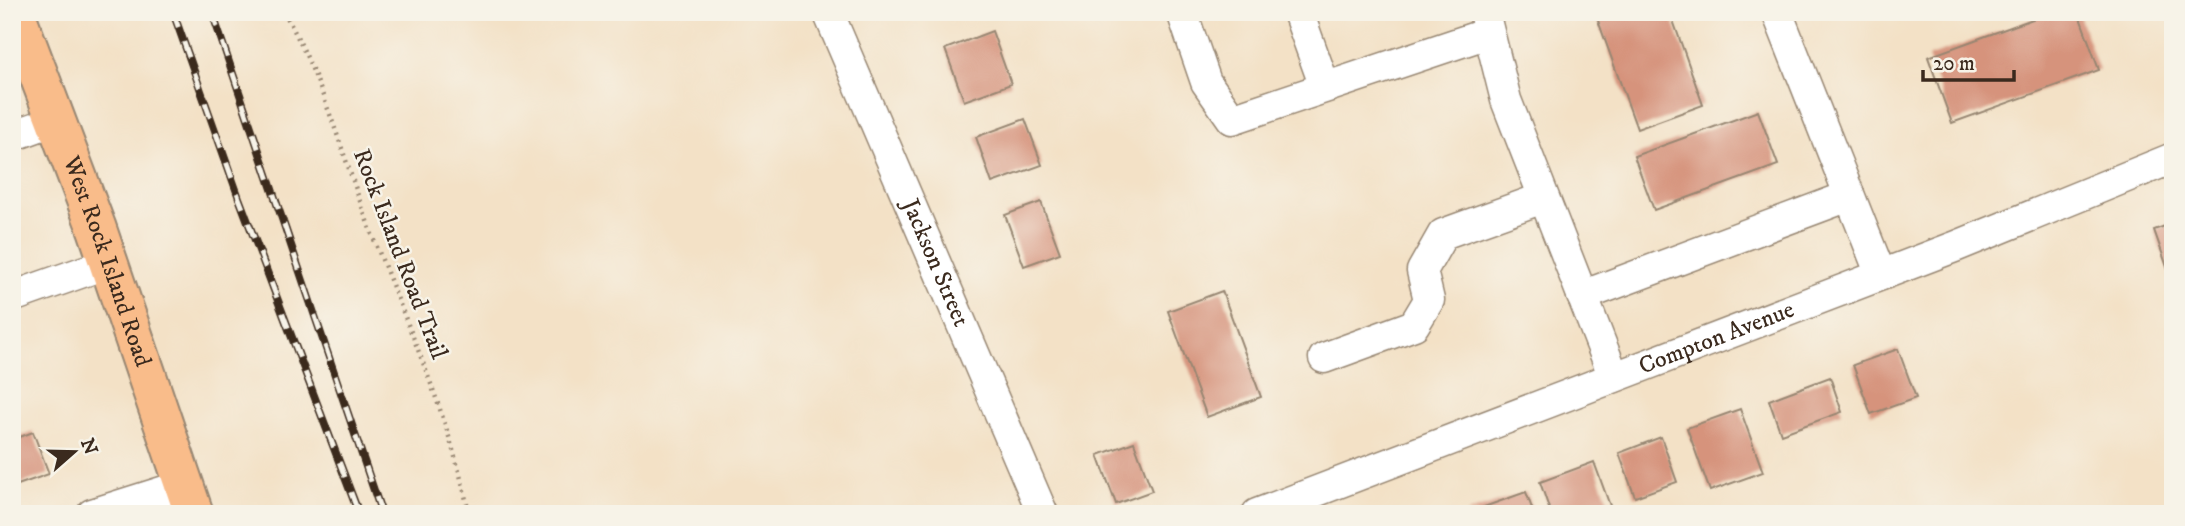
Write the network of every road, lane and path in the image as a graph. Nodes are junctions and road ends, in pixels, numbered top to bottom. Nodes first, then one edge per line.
1 (15, 12) edge
2 (284, 12) edge
3 (828, 12) edge
4 (1182, 12) edge
5 (1298, 12) edge
6 (1777, 12) edge
7 (1486, 22) edge
8 (1325, 88) junction
9 (56, 120) junction
10 (12, 136) edge
11 (2173, 158) edge
12 (1849, 196) junction
13 (1543, 198) junction
14 (108, 263) junction
15 (1881, 275) junction
16 (1582, 296) junction
17 (12, 297) edge
18 (1324, 358) dead end
19 (1614, 377) junction
20 (189, 499) edge
21 (100, 513) edge
22 (469, 514) edge
23 (1043, 514) edge
24 (1257, 514) edge

1 - 9 main road, West Rock Island Road
2 - 22 path, Rock Island Road Trail
3 - 23 street, Jackson Street
4 - 8 street
5 - 8 street
6 - 12 street
7 - 8 street
7 - 13 street
9 - 10 street
9 - 14 main road, West Rock Island Road
11 - 15 street, Compton Avenue
12 - 15 street
12 - 16 street
13 - 16 street
13 - 18 street
14 - 17 street
14 - 20 main road, West Rock Island Road
15 - 19 street, Compton Avenue
16 - 19 street
19 - 24 street, Compton Avenue
20 - 21 street

